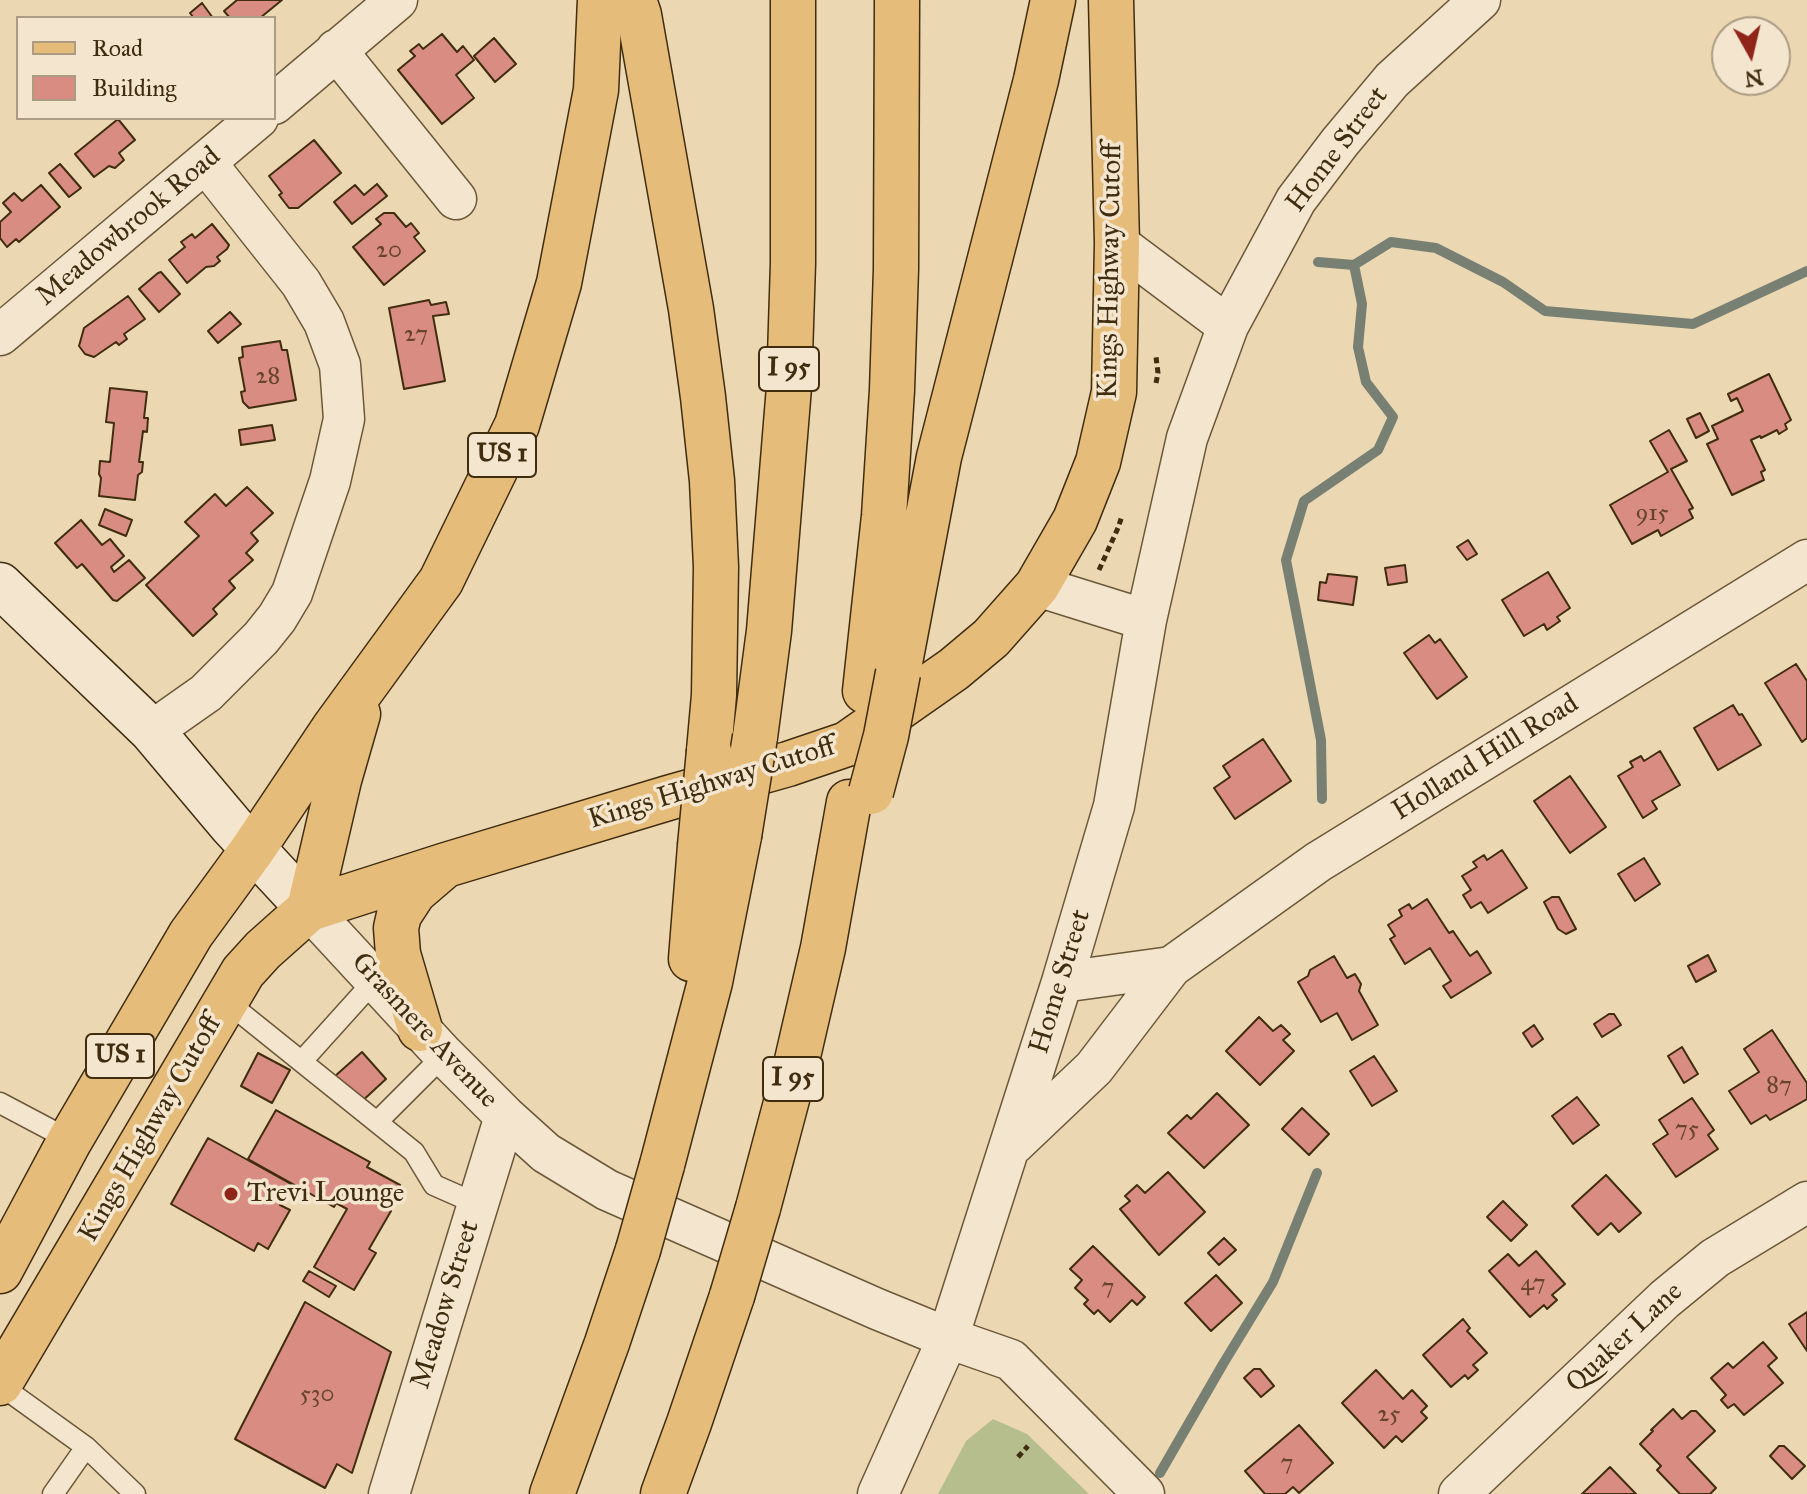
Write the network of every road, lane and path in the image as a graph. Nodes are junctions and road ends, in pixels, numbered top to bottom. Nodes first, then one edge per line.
1 (397, 0) edge
2 (600, 0) edge
3 (634, 0) edge
4 (793, 0) edge
5 (897, 0) edge
6 (1053, 0) edge
7 (1111, 0) edge
8 (1480, 0) edge
9 (336, 50) junction
10 (276, 102) edge
11 (256, 120) edge
12 (206, 163) junction
13 (456, 199) dead end
14 (1117, 243) junction
15 (1228, 326) junction
16 (0, 335) edge
17 (1807, 560) edge
18 (0, 585) edge
19 (1037, 586) junction
20 (1146, 620) junction
21 (370, 679) junction
22 (882, 682) junction
23 (152, 731) junction
24 (719, 841) junction
25 (253, 849) junction
26 (446, 865) junction
27 (309, 909) junction
28 (1171, 967) junction
29 (375, 980) junction
30 (1062, 982) junction
31 (226, 1001) junction
32 (432, 1042) junction
33 (302, 1061) junction
34 (0, 1103) edge
35 (505, 1116) junction
36 (377, 1122) junction
37 (70, 1140) junction
38 (1011, 1146) junction
39 (1807, 1202) edge
40 (477, 1204) junction
41 (0, 1271) edge
42 (948, 1338) junction
43 (0, 1384) edge
44 (1028, 1446) dead end
45 (86, 1447) junction
46 (1018, 1457) dead end
47 (53, 1494) edge
48 (135, 1494) edge
49 (389, 1494) edge
50 (552, 1494) edge
51 (663, 1494) edge
52 (878, 1494) edge
53 (1144, 1494) edge
54 (1459, 1494) edge

1 - 9 street
2 - 21 main road, US 1
3 - 24 main road, bridge
4 - 24 main road, I 95, bridge
5 - 22 main road, I 95
6 - 22 main road
7 - 14 main road, Kings Highway Cutoff / US 1
8 - 15 street, Home Street
9 - 10 street
9 - 13 street
11 - 12 street, Meadowbrook Road
12 - 16 street, Meadowbrook Road
12 - 23 street
14 - 15 street
14 - 19 main road, Kings Highway Cutoff / US 1
15 - 20 street, Home Street
17 - 28 street, Holland Hill Road
18 - 23 street, Grasmere Avenue
19 - 20 street
19 - 26 main road, Kings Highway Cutoff / US 1
20 - 30 street, Home Street
21 - 25 main road, US 1
21 - 27 main road
22 - 51 main road, I 95, bridge
23 - 25 street, Grasmere Avenue
24 - 50 main road, bridge
25 - 27 street, Grasmere Avenue
25 - 37 main road, US 1
26 - 27 main road, Kings Highway Cutoff / US 1
26 - 32 main road
27 - 29 street, Grasmere Avenue
27 - 31 main road, Kings Highway Cutoff / US 1
28 - 30 street, Holland Hill Road
28 - 38 street, Holland Hill Road
29 - 32 street, Grasmere Avenue
29 - 33 lane
30 - 38 street, Home Street
31 - 33 lane
31 - 43 main road, Kings Highway Cutoff / US 1
32 - 35 street, Grasmere Avenue
32 - 36 lane
33 - 36 lane
34 - 37 lane
35 - 40 street, Meadow Street
35 - 42 street, Grasmere Avenue
36 - 40 lane
37 - 41 main road, US 1
38 - 42 street, Home Street
39 - 54 street, Quaker Lane
40 - 49 street, Meadow Street
42 - 52 street
42 - 53 street, Grasmere Avenue
43 - 45 lane
44 - 46 path
45 - 47 lane
45 - 48 lane

